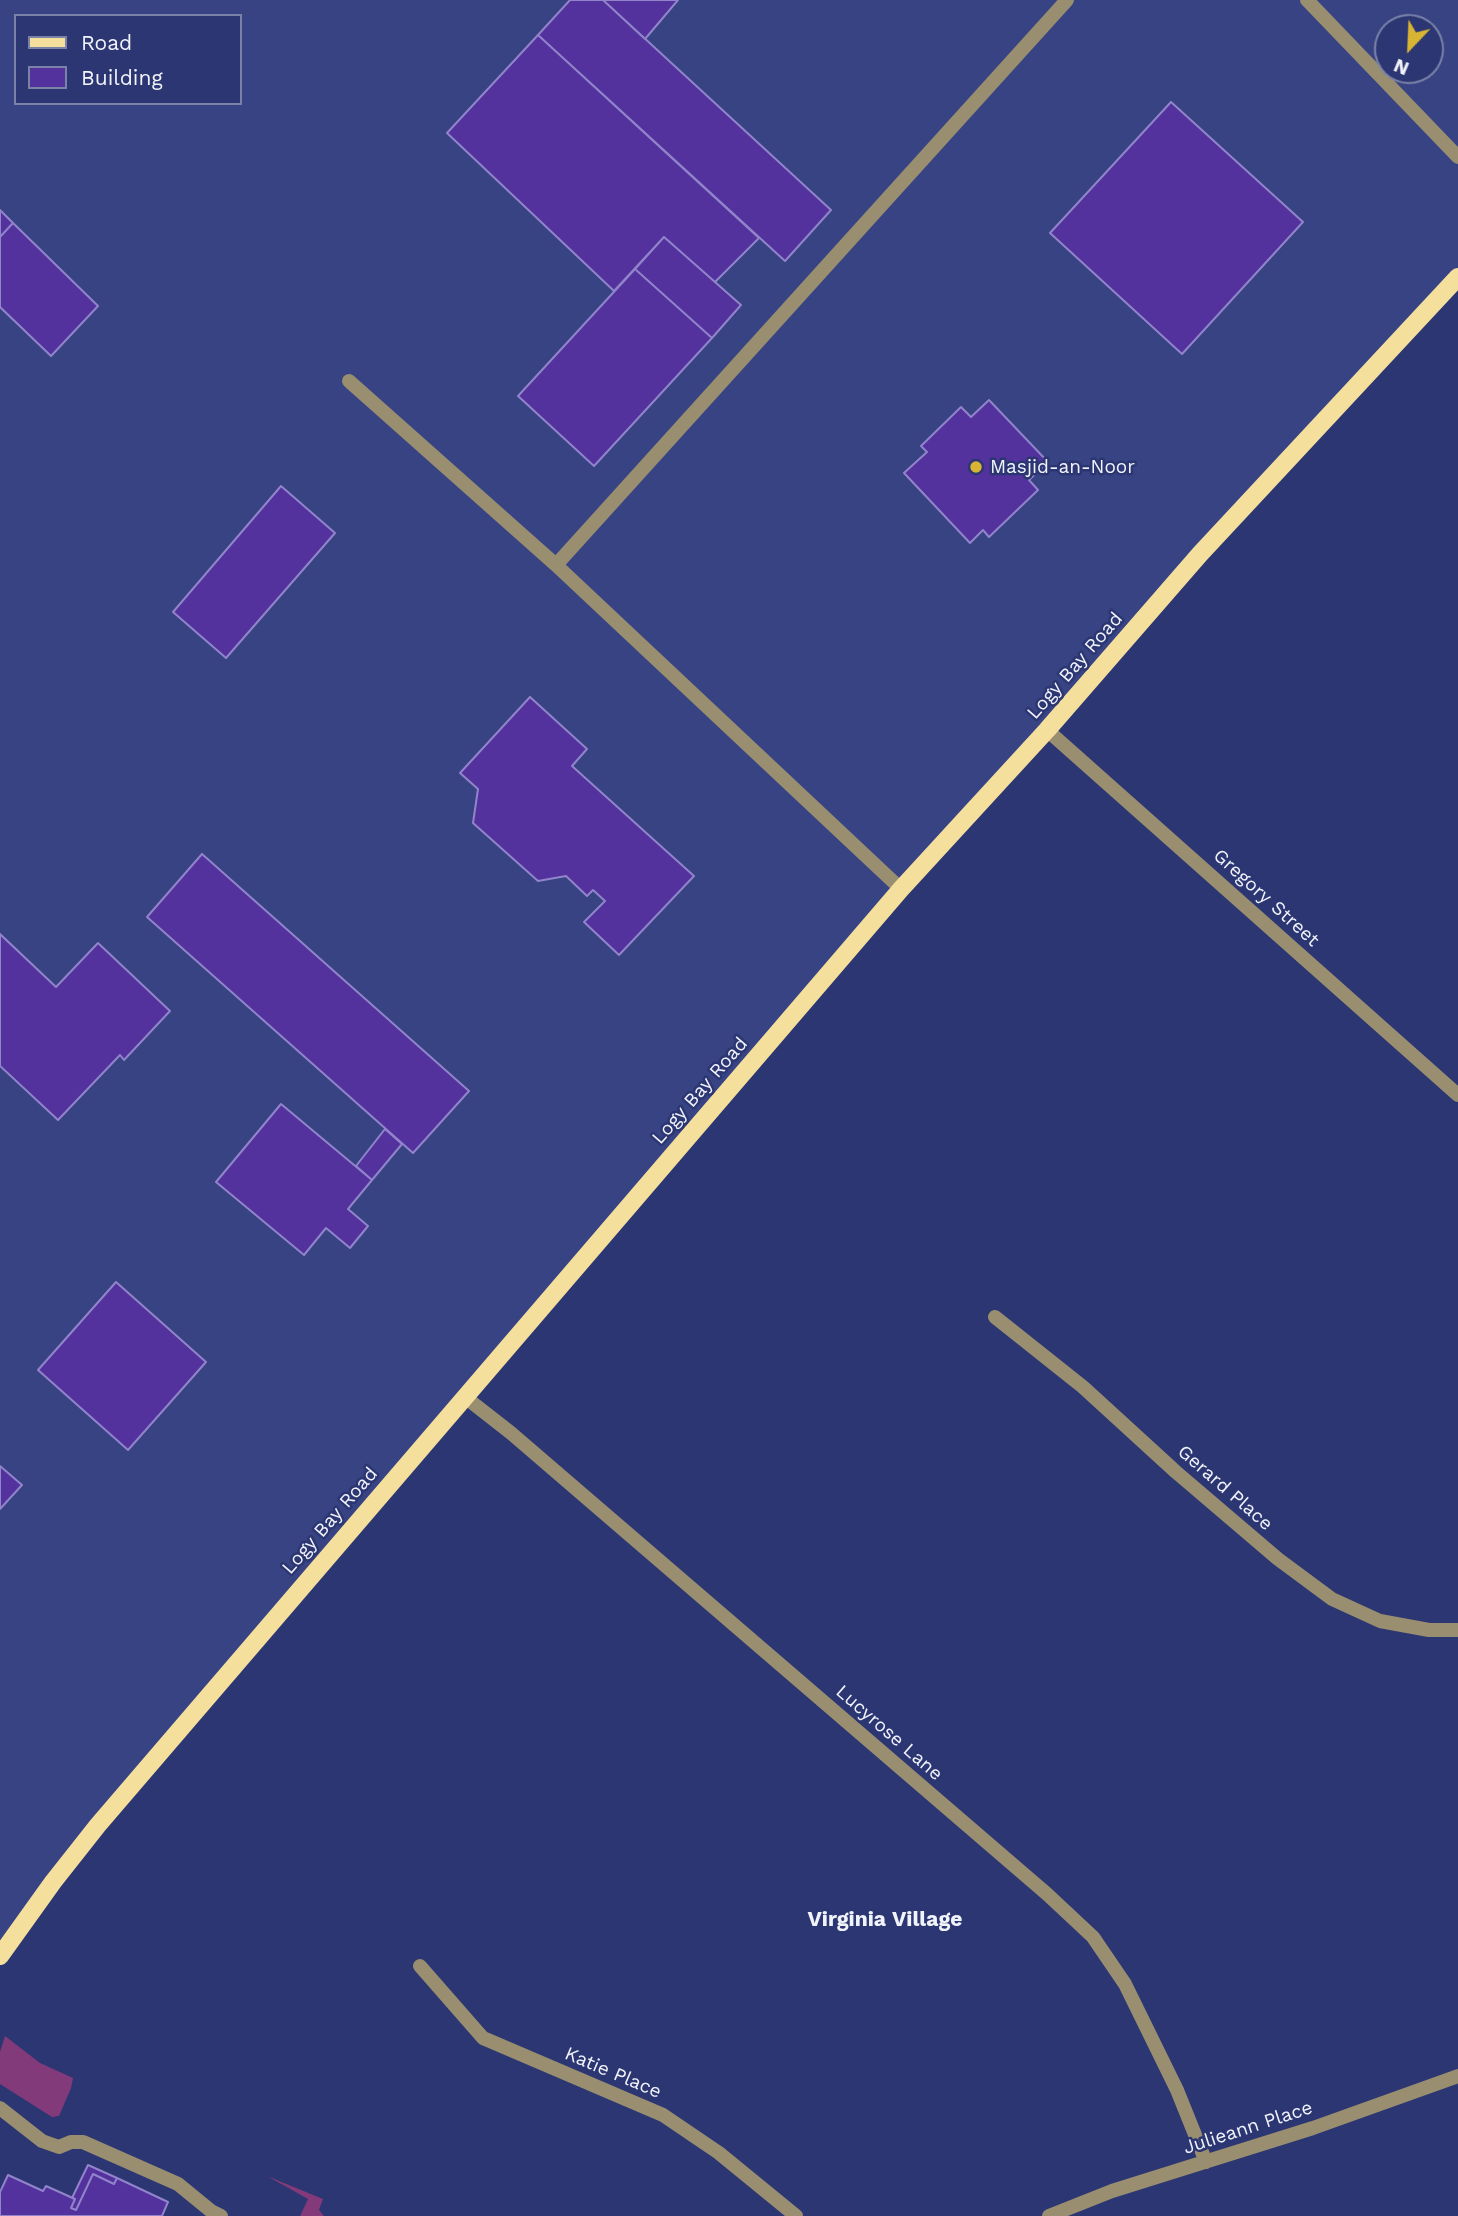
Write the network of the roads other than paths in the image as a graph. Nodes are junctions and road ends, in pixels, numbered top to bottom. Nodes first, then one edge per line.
1 (1067, 0) edge
2 (1307, 0) edge
3 (1458, 157) edge
4 (1458, 277) edge
5 (349, 382) dead end
6 (556, 565) junction
7 (1047, 730) junction
8 (901, 889) junction
9 (1458, 1095) edge
10 (995, 1317) dead end
11 (465, 1397) junction
12 (1458, 1630) edge
13 (0, 1956) edge
14 (419, 1966) dead end
15 (1458, 2076) edge
16 (0, 2108) edge
17 (1206, 2162) junction
18 (221, 2216) edge
19 (796, 2216) edge
20 (1049, 2216) edge

1 - 6 street
2 - 3 street
4 - 7 main road, Logy Bay Road
5 - 6 street
6 - 8 street
7 - 8 main road, Logy Bay Road
7 - 9 street, Gregory Street
8 - 11 main road, Logy Bay Road
10 - 12 street, Gerard Place
11 - 13 main road, Logy Bay Road
11 - 17 street, Lucyrose Lane
14 - 19 street, Katie Place
15 - 17 street, Julieann Place
16 - 18 street
17 - 20 street, Julieann Place

